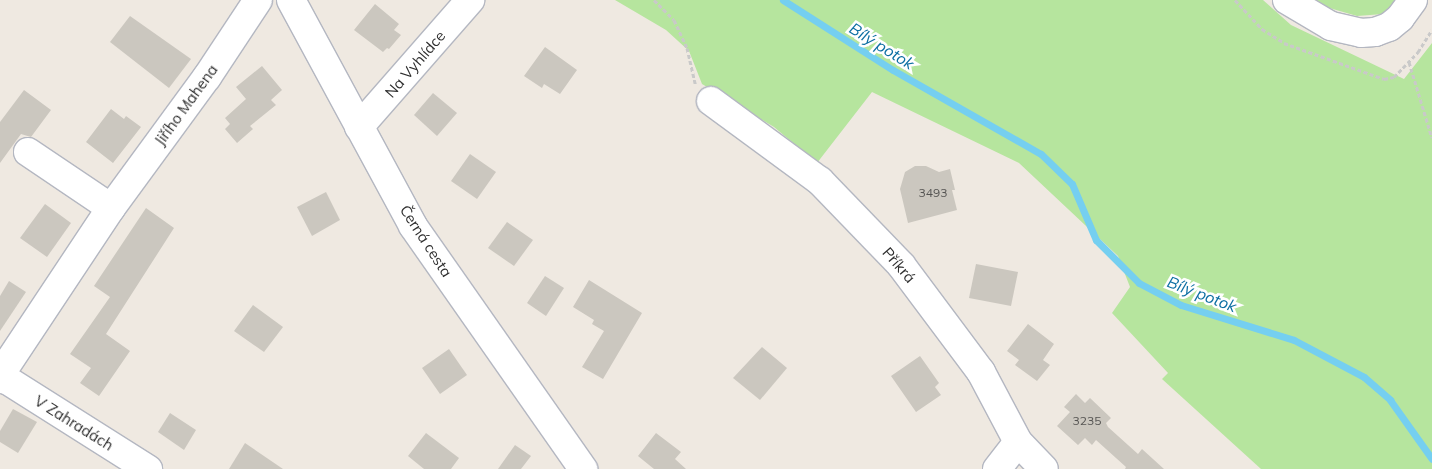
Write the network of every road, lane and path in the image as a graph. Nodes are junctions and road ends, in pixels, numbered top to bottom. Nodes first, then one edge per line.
1 (258, 0) edge
2 (291, 0) edge
3 (470, 0) edge
4 (654, 0) edge
5 (1287, 0) edge
6 (1414, 0) edge
7 (1409, 62) dead end
8 (711, 101) joint
9 (359, 127) junction
10 (1432, 138) edge
11 (28, 152) dead end
12 (111, 208) junction
13 (0, 375) edge
14 (0, 379) edge
15 (1018, 442) junction
16 (148, 469) edge
17 (583, 469) edge
18 (997, 469) edge
19 (1044, 469) edge

1 - 12 street, Jiřího Mahena
2 - 9 street, Černá cesta
3 - 9 street, Na Vyhlídce
4 - 8 path
5 - 6 street
7 - 10 path
8 - 15 street, Příkrá
9 - 17 street, Černá cesta
11 - 12 street
12 - 13 street, Jiřího Mahena
14 - 16 street, V Zahradách
15 - 18 street
15 - 19 street, Příkrá

